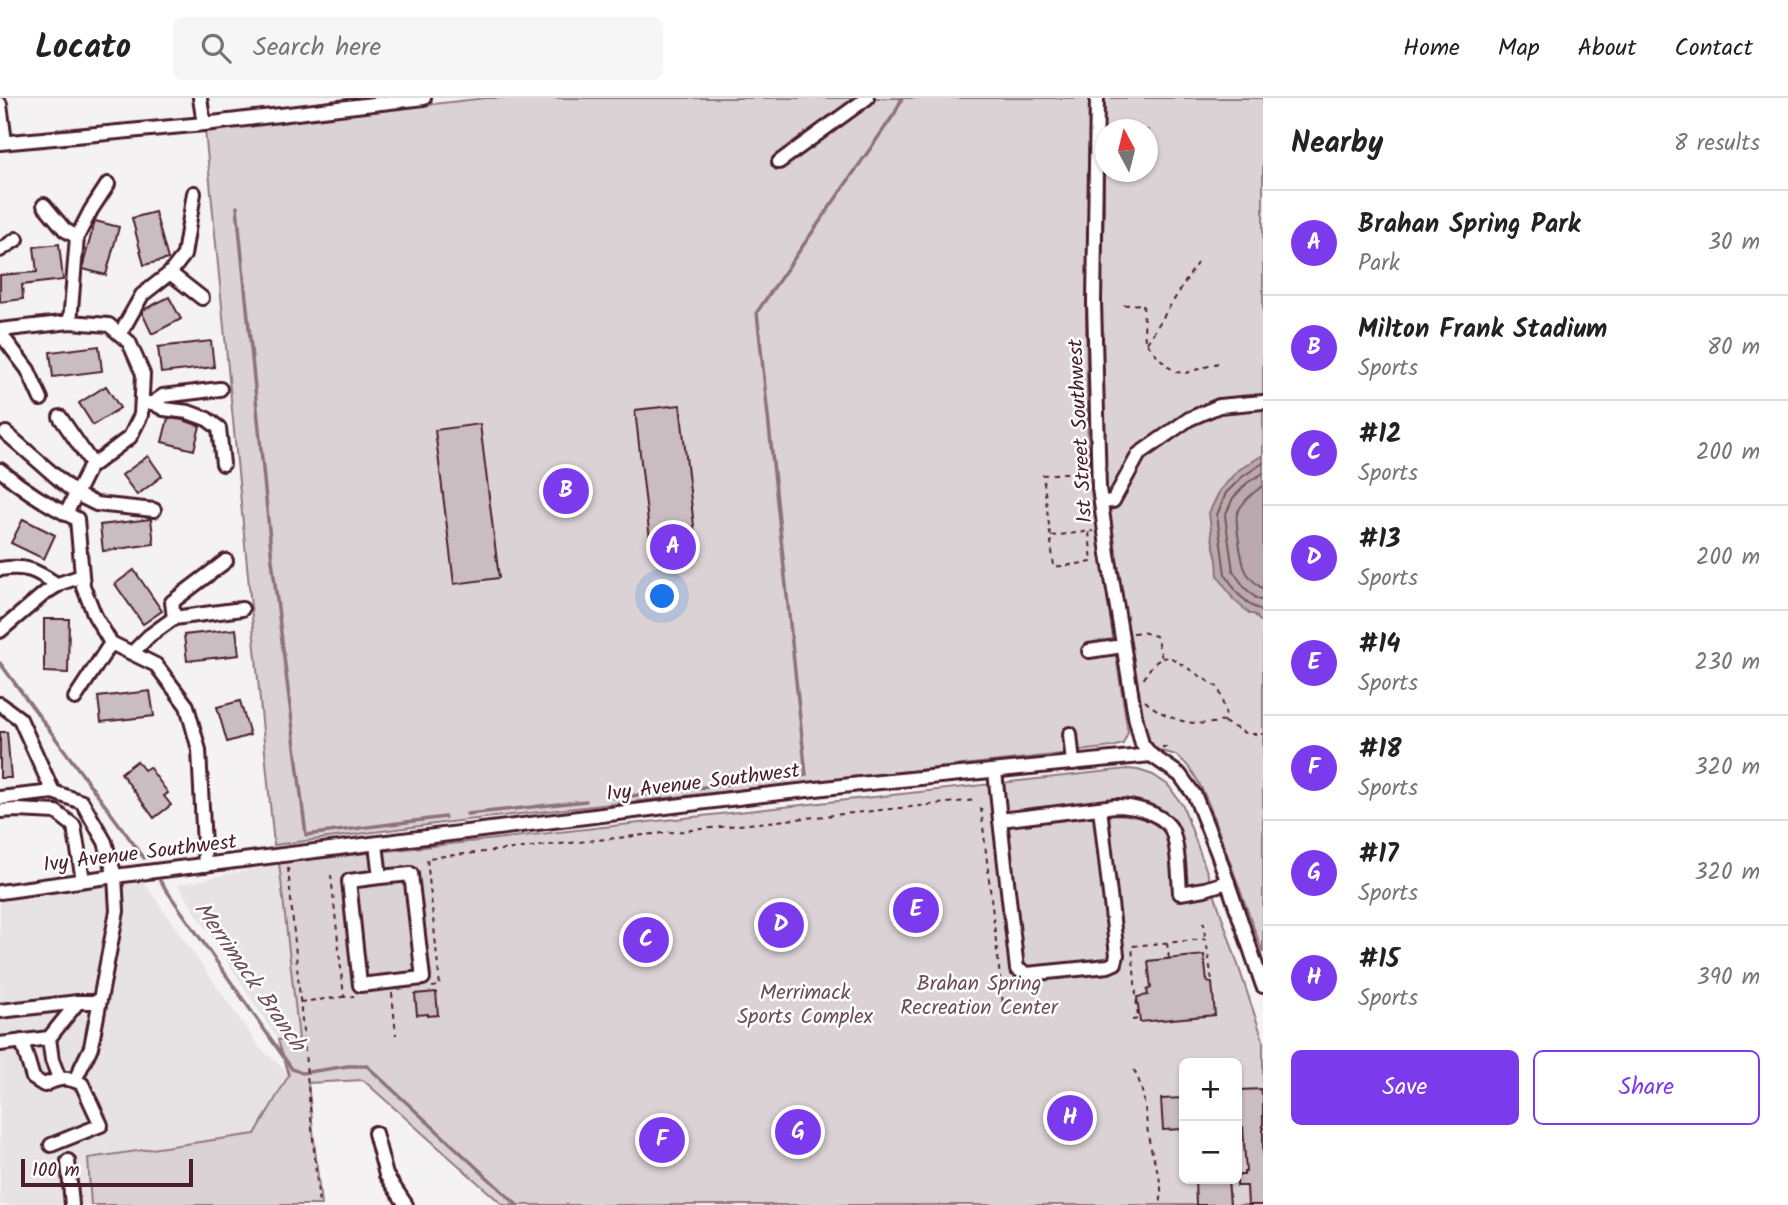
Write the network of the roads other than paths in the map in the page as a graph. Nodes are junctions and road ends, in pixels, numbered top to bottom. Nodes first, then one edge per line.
1 (200, 98) edge
2 (424, 98) edge
3 (867, 98) edge
4 (1097, 98) edge
5 (406, 99) edge
6 (0, 104) edge
7 (204, 124) junction
8 (2, 143) edge
9 (779, 162) dead end
10 (108, 184) dead end
11 (194, 193) dead end
12 (44, 205) dead end
13 (77, 236) junction
14 (17, 239) dead end
15 (0, 250) edge
16 (170, 273) junction
17 (202, 298) dead end
18 (70, 322) junction
19 (0, 332) edge
20 (120, 334) junction
21 (220, 389) dead end
22 (41, 399) dead end
23 (1263, 402) edge
24 (148, 403) junction
25 (61, 417) dead end
26 (6, 433) dead end
27 (223, 464) dead end
28 (93, 465) junction
29 (0, 470) edge
30 (76, 494) junction
31 (1101, 502) junction
32 (154, 510) dead end
33 (66, 514) junction
34 (226, 561) dead end
35 (0, 569) edge
36 (82, 576) junction
37 (58, 585) junction
38 (242, 609) dead end
39 (174, 618) junction
40 (0, 631) edge
41 (1122, 640) junction
42 (111, 643) junction
43 (1089, 651) dead end
44 (132, 653) junction
45 (75, 698) dead end
46 (0, 704) edge
47 (1070, 734) dead end
48 (1151, 755) junction
49 (1073, 763) junction
50 (995, 771) junction
51 (52, 792) junction
52 (0, 798) edge
53 (1101, 808) junction
54 (0, 811) edge
55 (1000, 820) junction
56 (376, 844) junction
57 (205, 865) junction
58 (115, 876) junction
59 (380, 877) junction
60 (83, 880) junction
61 (1228, 882) junction
62 (0, 891) edge
63 (1263, 986) edge
64 (78, 1002) junction
65 (99, 1002) junction
66 (0, 1011) edge
67 (49, 1038) junction
68 (23, 1041) junction
69 (0, 1044) edge
70 (59, 1078) junction
71 (75, 1080) junction
72 (375, 1133) dead end
73 (51, 1145) dead end
74 (68, 1161) dead end
75 (72, 1205) edge
76 (407, 1205) edge

1 - 7 street
2 - 5 street
3 - 9 street
4 - 31 street, 1st Street Southwest
5 - 7 street
6 - 8 street
7 - 8 street
10 - 13 street
11 - 16 street
12 - 13 street
13 - 18 street
14 - 15 street
16 - 17 street
16 - 20 street
18 - 19 street
18 - 20 street
19 - 22 street
20 - 24 street
21 - 24 street
23 - 31 street
24 - 27 street
24 - 28 street
25 - 28 street
26 - 30 street
28 - 30 street
29 - 33 street
30 - 32 street
30 - 33 street
31 - 41 street, 1st Street Southwest
33 - 36 street
34 - 39 street
35 - 37 street
36 - 37 street
36 - 42 street
37 - 40 street
38 - 39 street
39 - 44 street
41 - 43 street
41 - 48 street, 1st Street Southwest
42 - 44 street
42 - 45 street
44 - 57 street
46 - 51 street
47 - 49 street
48 - 49 street, Ivy Avenue Southwest
48 - 61 street
49 - 50 street, Ivy Avenue Southwest
50 - 55 street
50 - 56 street, Ivy Avenue Southwest
51 - 52 street
51 - 58 street
53 - 55 street
53 - 55 street
53 - 61 street
54 - 60 street
56 - 57 street, Ivy Avenue Southwest
56 - 59 street
57 - 58 street, Ivy Avenue Southwest
58 - 60 street, Ivy Avenue Southwest
58 - 65 street
59 - 59 street
60 - 62 street, Ivy Avenue Southwest
61 - 63 street
64 - 65 street
64 - 66 street
64 - 67 street
65 - 71 street
67 - 68 street
67 - 70 street
68 - 69 street
68 - 70 street
70 - 71 street
71 - 73 street
72 - 76 street
74 - 75 street

